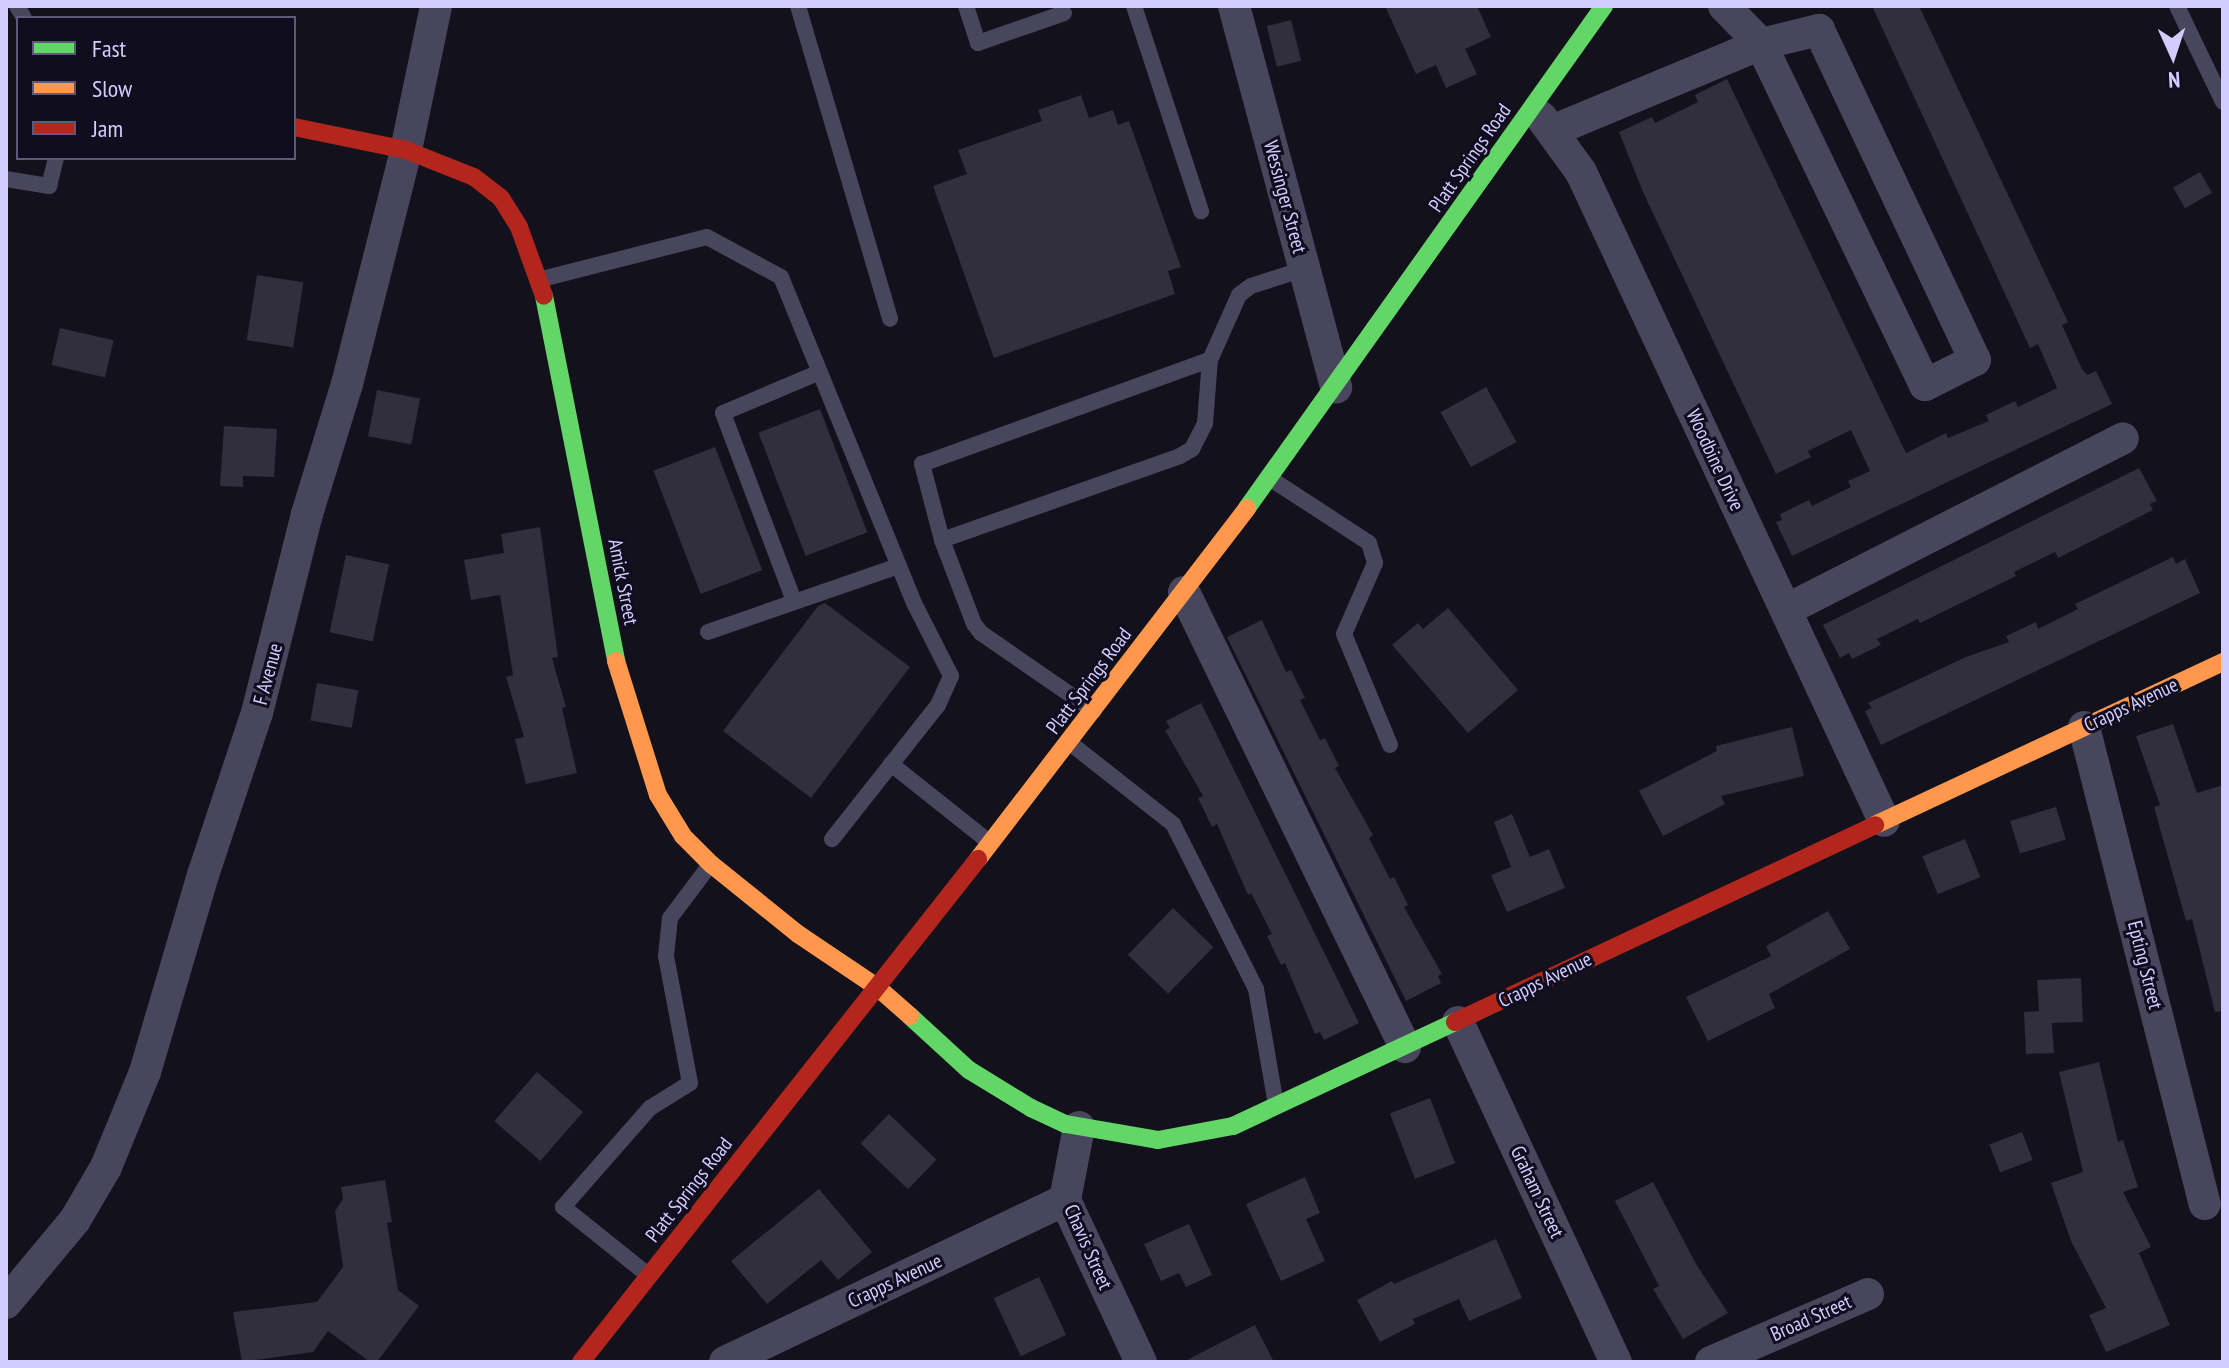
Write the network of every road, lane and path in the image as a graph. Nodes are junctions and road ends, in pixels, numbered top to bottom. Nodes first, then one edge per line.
1 (436, 6) edge
2 (798, 6) edge
3 (966, 6) edge
4 (1134, 6) edge
5 (1234, 6) edge
6 (1604, 6) edge
7 (1724, 6) edge
8 (2177, 6) edge
9 (1064, 13) dead end
10 (1761, 44) junction
11 (2223, 102) edge
12 (1542, 119) junction
13 (296, 127) edge
14 (406, 150) junction
15 (56, 160) edge
16 (6, 179) edge
17 (1201, 211) dead end
18 (1304, 269) junction
19 (540, 279) junction
20 (890, 319) dead end
21 (1210, 360) junction
22 (820, 372) junction
23 (1336, 388) junction
24 (2123, 438) dead end
25 (1270, 478) junction
26 (942, 540) junction
27 (899, 566) junction
28 (1184, 592) junction
29 (794, 601) junction
30 (1786, 610) junction
31 (708, 632) dead end
32 (2223, 662) edge
33 (1094, 712) junction
34 (2084, 727) junction
35 (1070, 743) junction
36 (1390, 745) dead end
37 (891, 764) junction
38 (1884, 821) junction
39 (832, 839) dead end
40 (990, 843) junction
41 (711, 864) junction
42 (877, 987) junction
43 (1458, 1022) junction
44 (1405, 1047) junction
45 (1276, 1106) junction
46 (1079, 1127) junction
47 (1065, 1200) junction
48 (2205, 1204) dead end
49 (650, 1276) junction
50 (1868, 1294) dead end
51 (6, 1303) edge
52 (595, 1355) edge
53 (725, 1362) edge
54 (1141, 1362) edge
55 (1616, 1362) edge
56 (1711, 1362) edge

1 - 14 street, F Avenue
2 - 20 lane
3 - 9 lane
4 - 17 lane
5 - 18 street, Wessinger Street
6 - 12 street, Platt Springs Road
7 - 10 street
8 - 11 lane
10 - 10 street
10 - 12 street
12 - 23 street, Platt Springs Road
12 - 30 street, Woodbine Drive
13 - 14 street, Amick Street
14 - 19 street, Amick Street
14 - 51 street, F Avenue
15 - 16 lane
18 - 21 lane
18 - 23 street, Wessinger Street
19 - 22 lane
19 - 41 street, Amick Street
21 - 26 lane
21 - 26 lane
22 - 27 lane
22 - 29 lane
23 - 25 street, Platt Springs Road
24 - 30 street
25 - 28 street, Platt Springs Road
25 - 36 lane
26 - 33 lane
27 - 29 lane
27 - 37 lane
28 - 33 street, Platt Springs Road
28 - 44 street
29 - 31 lane
30 - 38 street, Woodbine Drive
32 - 34 street, Crapps Avenue
33 - 35 street, Platt Springs Road
34 - 38 street, Crapps Avenue
34 - 48 street, Epting Street
35 - 40 street, Platt Springs Road
35 - 45 lane
37 - 39 lane
37 - 40 lane
38 - 43 street, Crapps Avenue
40 - 42 street, Platt Springs Road
41 - 42 street, Amick Street
41 - 49 lane
42 - 46 street, Crapps Avenue
42 - 49 street, Platt Springs Road
43 - 44 street, Crapps Avenue
43 - 55 street, Graham Street
44 - 45 street, Crapps Avenue
45 - 46 street, Crapps Avenue
46 - 47 street, Chavis Street
47 - 53 street, Crapps Avenue
47 - 54 street, Chavis Street
49 - 52 street, Platt Springs Road
50 - 56 street, Broad Street

